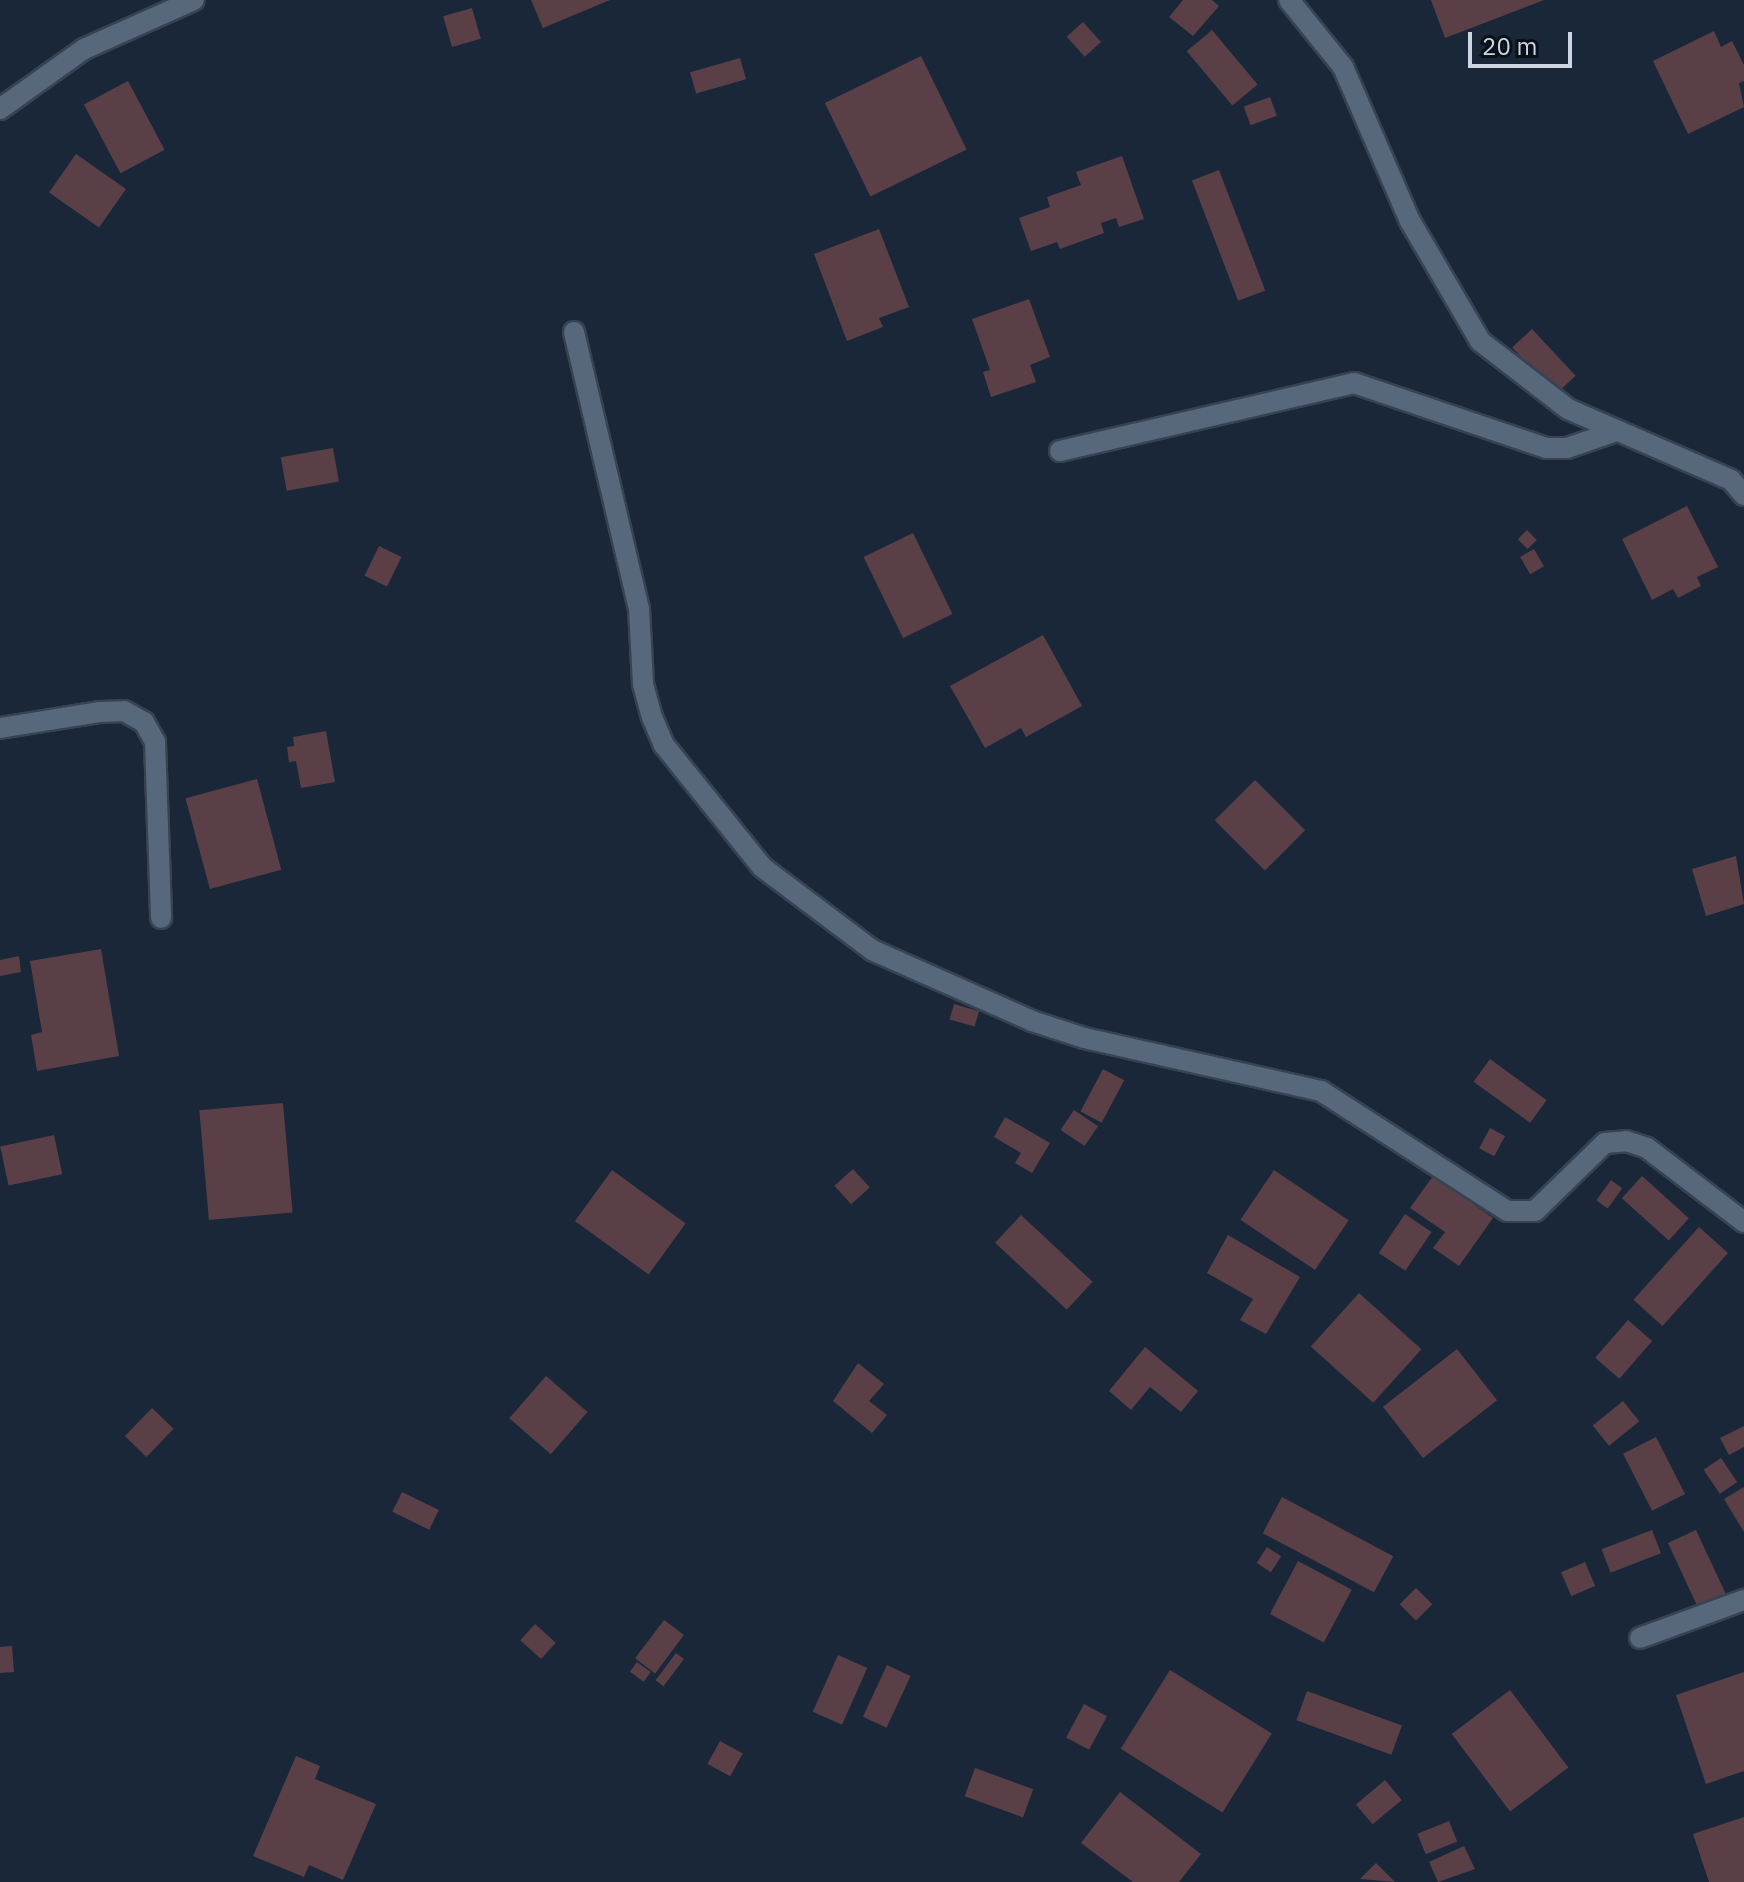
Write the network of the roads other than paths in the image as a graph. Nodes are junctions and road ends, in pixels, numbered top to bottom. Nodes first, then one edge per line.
1 (194, 0) edge
2 (1289, 0) edge
3 (0, 109) edge
4 (574, 332) dead end
5 (1614, 432) junction
6 (1060, 451) dead end
7 (1744, 495) edge
8 (0, 728) edge
9 (161, 918) dead end
10 (1744, 1222) edge
11 (1744, 1600) edge
12 (1640, 1638) dead end

1 - 3 street
2 - 5 street
4 - 10 street
5 - 6 street
5 - 7 street
8 - 9 street
11 - 12 street

